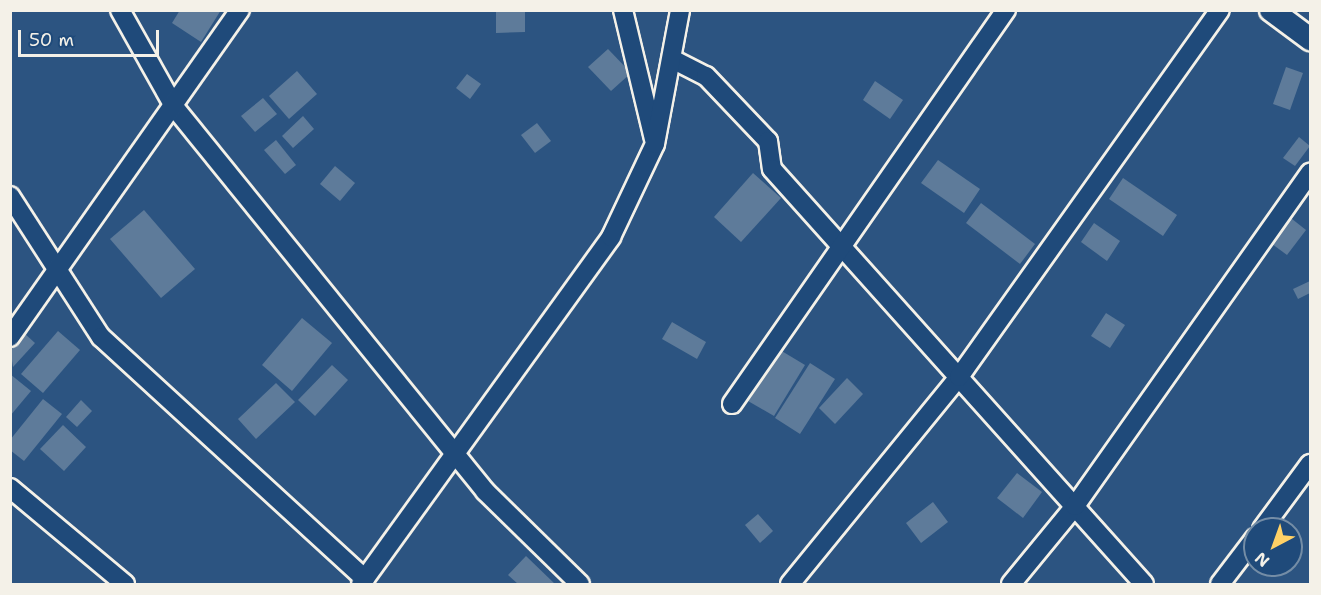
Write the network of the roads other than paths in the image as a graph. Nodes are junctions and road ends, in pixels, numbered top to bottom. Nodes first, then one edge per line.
1 (120, 10) edge
2 (240, 10) edge
3 (623, 10) edge
4 (680, 10) edge
5 (1006, 10) edge
6 (1220, 10) edge
7 (1271, 10) edge
8 (1311, 39) edge
9 (672, 59) junction
10 (176, 108) junction
11 (655, 144) junction
12 (1311, 173) edge
13 (10, 196) edge
14 (841, 248) junction
15 (57, 274) junction
16 (10, 337) edge
17 (959, 377) junction
18 (732, 404) dead end
19 (454, 453) junction
20 (1311, 464) edge
21 (10, 488) edge
22 (1075, 506) junction
23 (1271, 517) edge
24 (1243, 554) edge
25 (363, 582) edge
26 (125, 585) edge
27 (580, 585) edge
28 (790, 585) edge
29 (1011, 585) edge
30 (1144, 585) edge
31 (1220, 585) edge

1 - 10 street
2 - 10 street
3 - 11 street
4 - 9 street
5 - 14 street
6 - 17 street
7 - 8 main road
9 - 11 street
9 - 14 street
10 - 15 street
10 - 19 street
11 - 19 street
12 - 22 street
13 - 15 street
14 - 17 street
14 - 18 street
15 - 16 street
15 - 25 street
17 - 22 street
17 - 28 street
19 - 25 street
19 - 27 street
20 - 23 street
21 - 26 street
22 - 29 street
22 - 30 street
24 - 31 street

